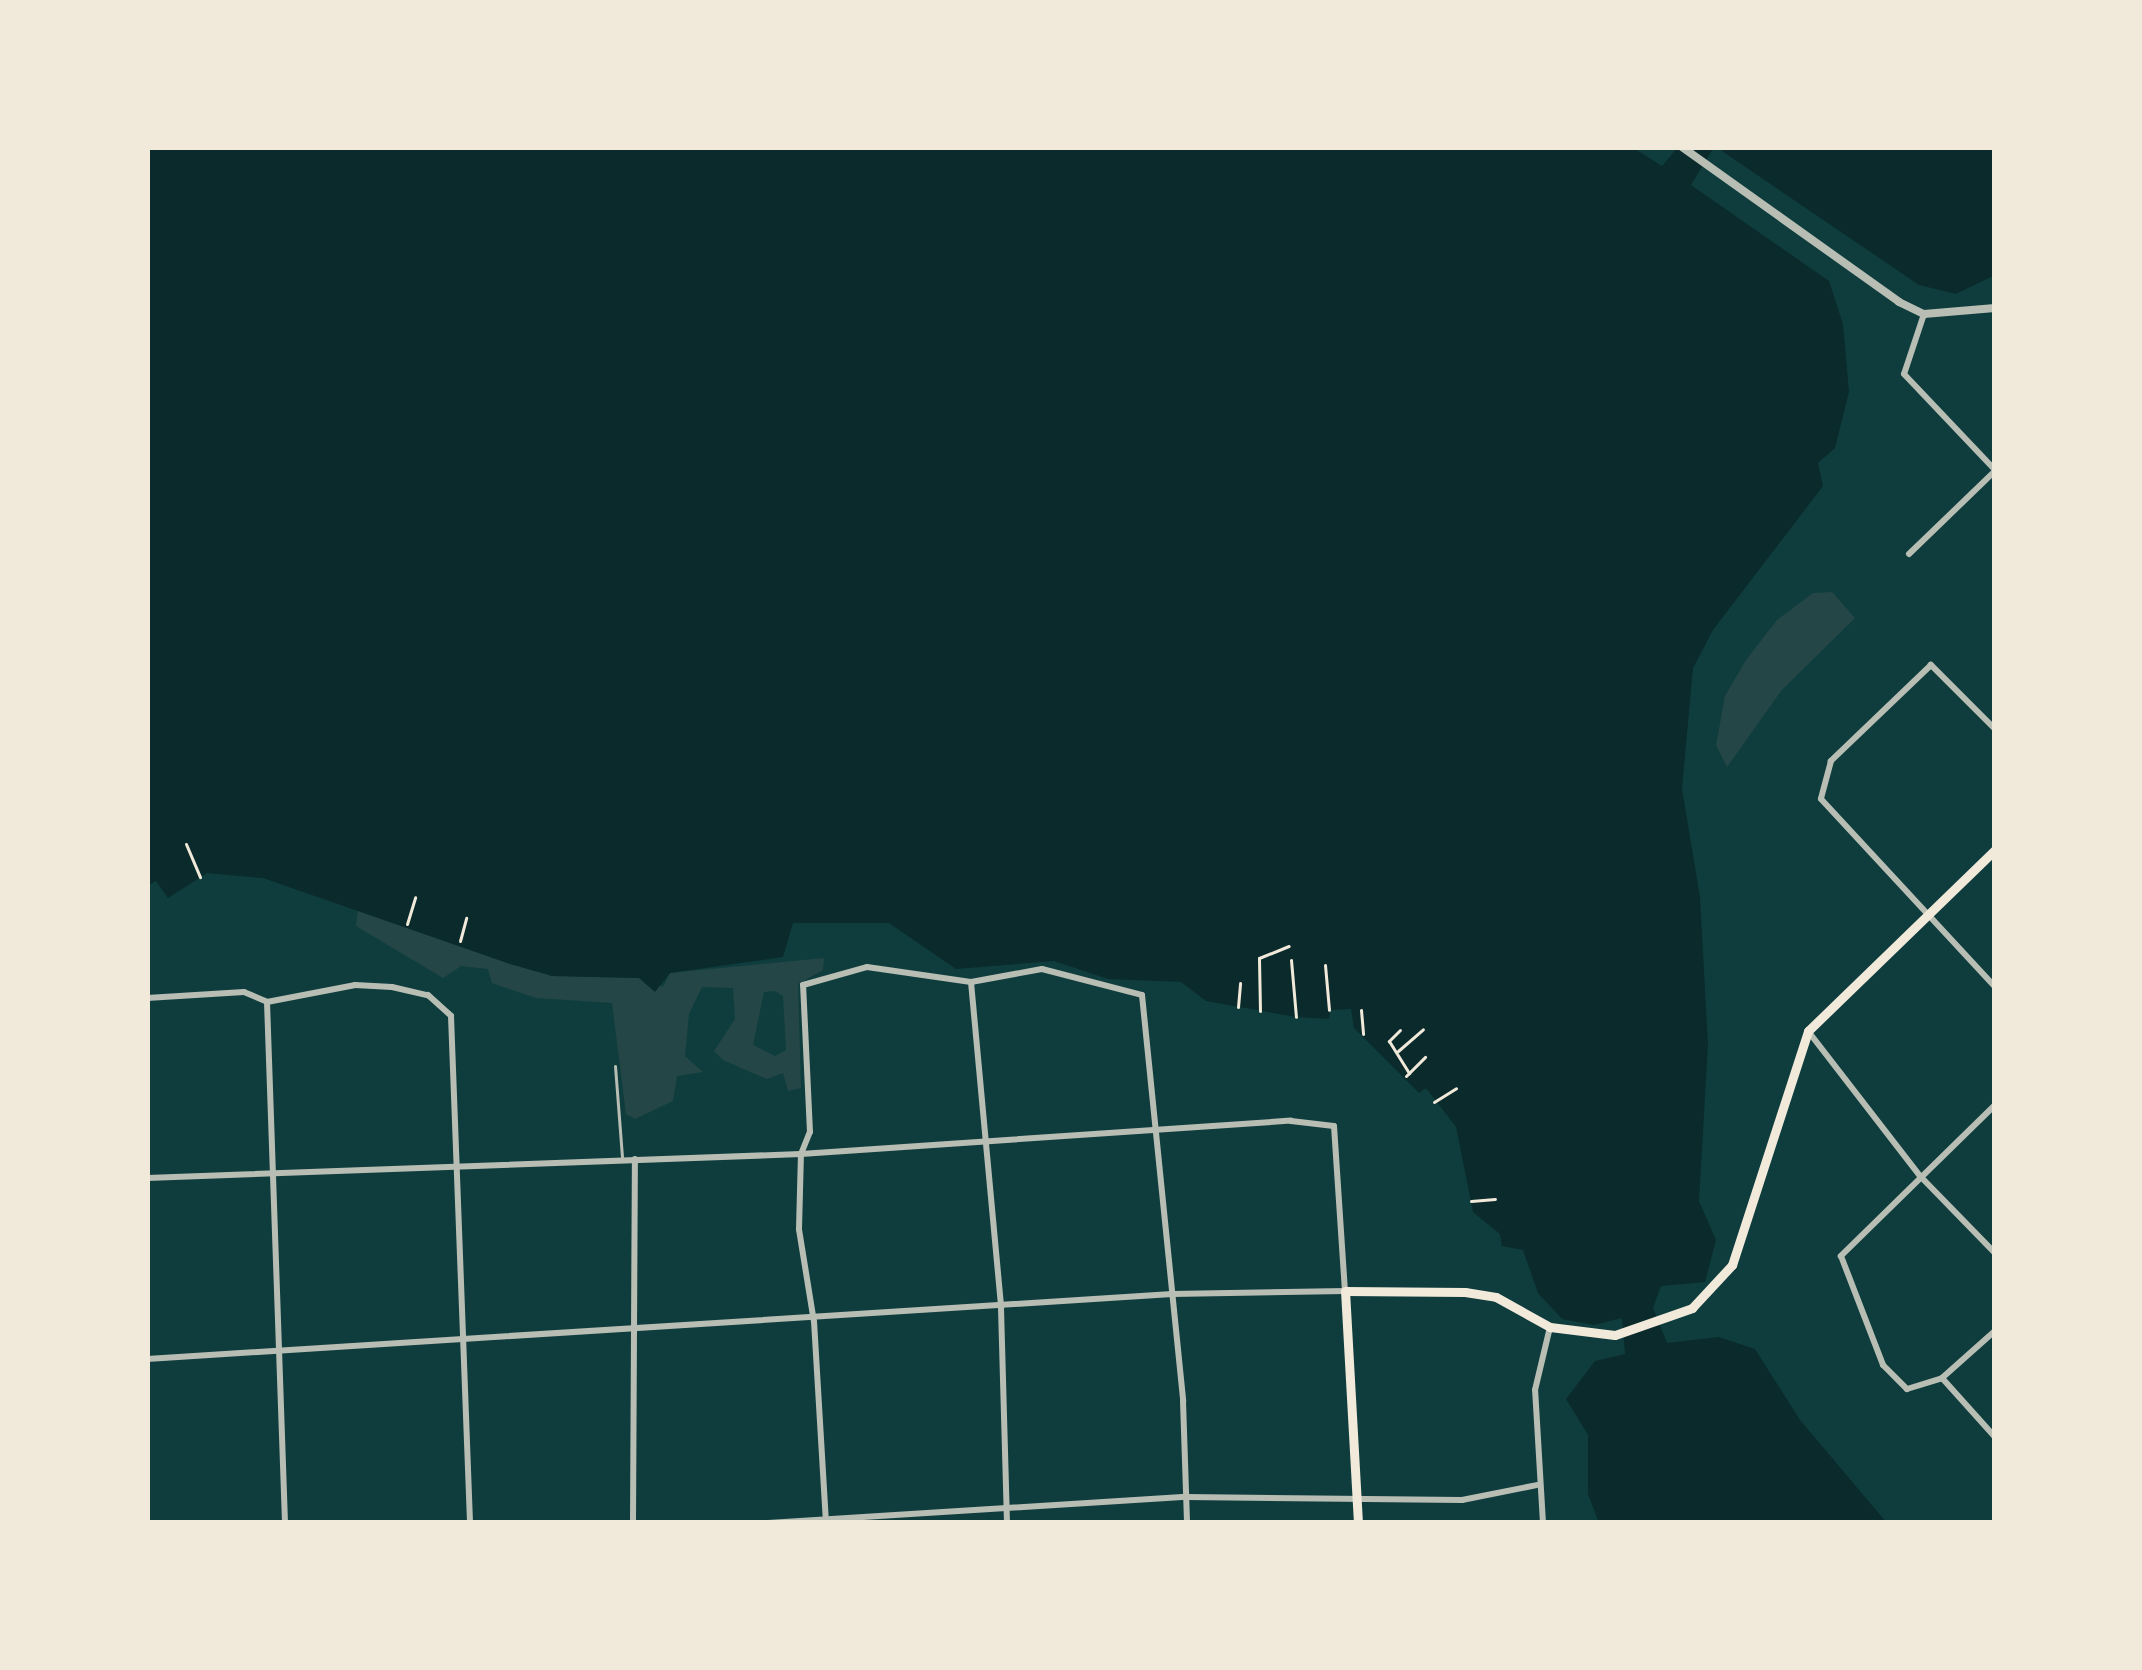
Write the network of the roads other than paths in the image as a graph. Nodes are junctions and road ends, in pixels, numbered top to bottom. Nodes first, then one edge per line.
1 (1682, 147) edge
2 (1995, 308) edge
3 (1924, 314) junction
4 (1995, 471) edge
5 (1909, 554) dead end
6 (1995, 729) edge
7 (1995, 850) edge
8 (1924, 919) junction
9 (971, 982) junction
10 (1995, 987) edge
11 (147, 998) edge
12 (267, 1002) junction
13 (1808, 1031) junction
14 (615, 1066) dead end
15 (1995, 1105) edge
16 (1157, 1133) junction
17 (981, 1137) junction
18 (801, 1154) junction
19 (622, 1157) junction
20 (635, 1159) junction
21 (456, 1166) junction
22 (276, 1173) junction
23 (1921, 1176) junction
24 (147, 1178) edge
25 (1995, 1253) edge
26 (1345, 1291) junction
27 (1172, 1294) junction
28 (1001, 1308) junction
29 (814, 1322) junction
30 (1550, 1327) junction
31 (638, 1329) junction
32 (1995, 1331) edge
33 (466, 1338) junction
34 (280, 1355) junction
35 (147, 1359) edge
36 (1942, 1378) junction
37 (1995, 1437) edge
38 (1537, 1485) junction
39 (1356, 1496) junction
40 (1186, 1497) junction
41 (1007, 1504) junction
42 (826, 1521) edge
43 (285, 1523) edge
44 (470, 1523) edge
45 (633, 1523) edge
46 (768, 1523) edge
47 (1007, 1523) edge
48 (1186, 1523) edge
49 (1358, 1523) edge
50 (1544, 1523) edge

1 - 3 street
2 - 3 street
3 - 4 street
4 - 5 street
6 - 8 street
7 - 8 main road
8 - 10 street
8 - 13 main road
9 - 16 street
9 - 17 street
9 - 18 street
11 - 12 street
12 - 21 street
12 - 22 street
13 - 23 street
13 - 30 main road
14 - 19 lane
15 - 23 street
16 - 17 street
16 - 26 street
16 - 27 street
17 - 18 street
17 - 28 street
18 - 20 street
18 - 29 street
19 - 20 street
19 - 21 street
20 - 31 street
21 - 22 street
21 - 33 street
22 - 24 street
22 - 34 street
23 - 25 street
23 - 36 street
26 - 27 street
26 - 30 main road
26 - 39 main road
27 - 28 street
27 - 40 street
28 - 29 street
28 - 41 street
29 - 31 street
29 - 42 street
30 - 38 street
31 - 33 street
31 - 45 street
32 - 36 street
33 - 34 street
33 - 44 street
34 - 35 street
34 - 43 street
36 - 37 street
38 - 39 street
38 - 50 street
39 - 40 street
39 - 49 main road
40 - 41 street
40 - 48 street
41 - 42 street
41 - 47 street
42 - 46 street

